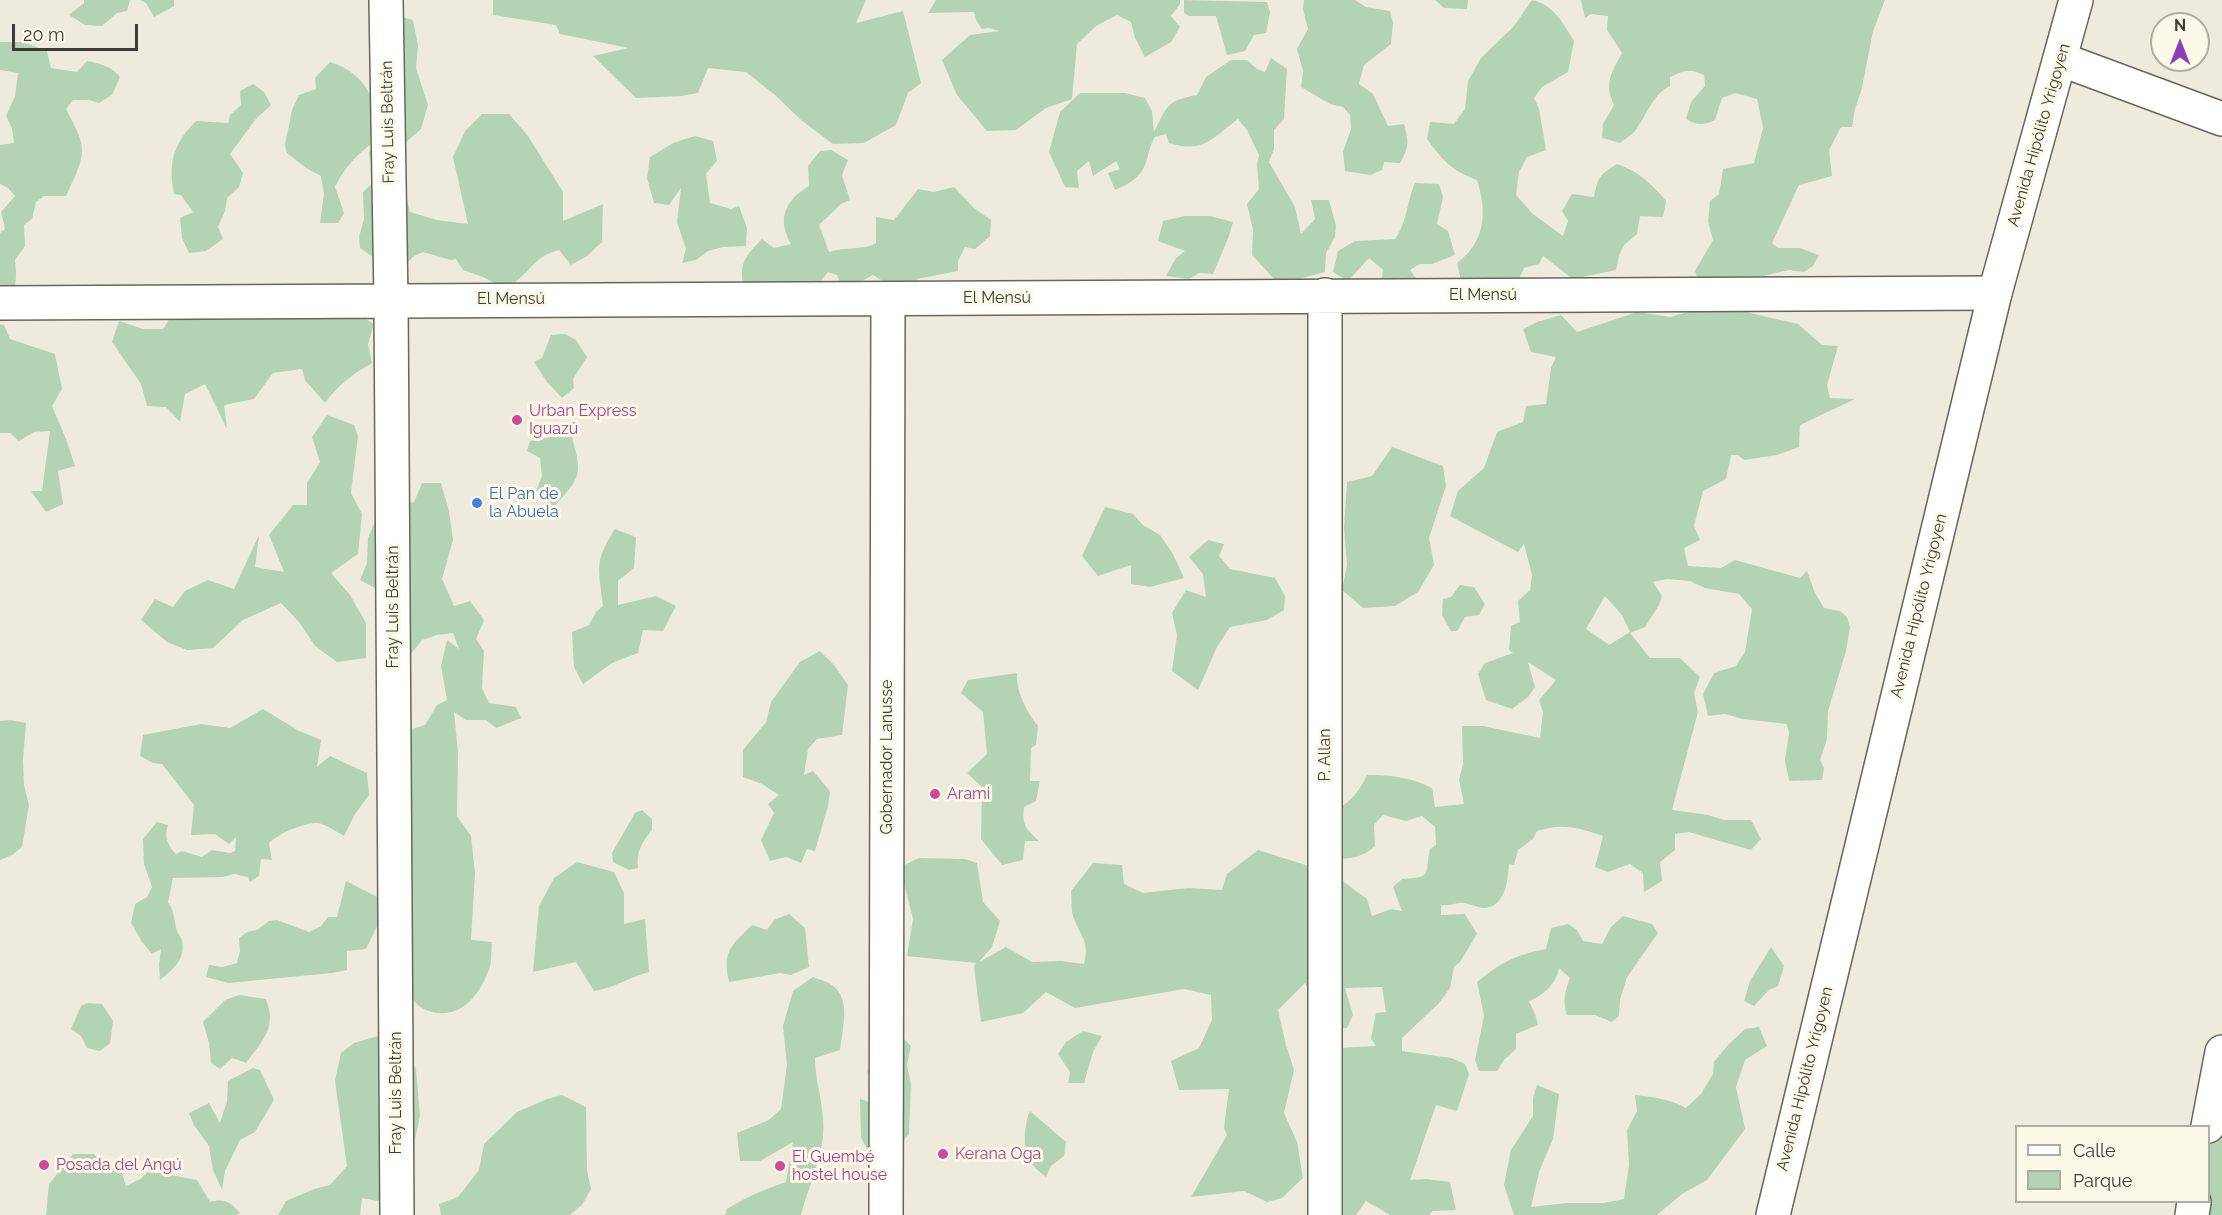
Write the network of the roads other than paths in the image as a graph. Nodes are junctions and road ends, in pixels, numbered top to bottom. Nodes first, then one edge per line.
1 (386, 0) edge
2 (2076, 0) edge
3 (2060, 59) junction
4 (2222, 119) edge
5 (1995, 293) junction
6 (1325, 296) junction
7 (888, 299) junction
8 (392, 300) junction
9 (0, 303) edge
10 (2222, 1052) edge
11 (2208, 1125) edge
12 (397, 1215) edge
13 (886, 1215) edge
14 (1325, 1215) edge
15 (1773, 1215) edge

1 - 8 street, Fray Luis Beltrán
2 - 3 street, Avenida Hipólito Yrigoyen
3 - 4 street
3 - 5 street, Avenida Hipólito Yrigoyen
5 - 6 street, El Mensú
5 - 15 street, Avenida Hipólito Yrigoyen
6 - 7 street, El Mensú
6 - 14 street, P. Allan
7 - 8 street, El Mensú
7 - 13 street, Gobernador Lanusse
8 - 9 street, El Mensú
8 - 12 street, Fray Luis Beltrán
10 - 11 street

